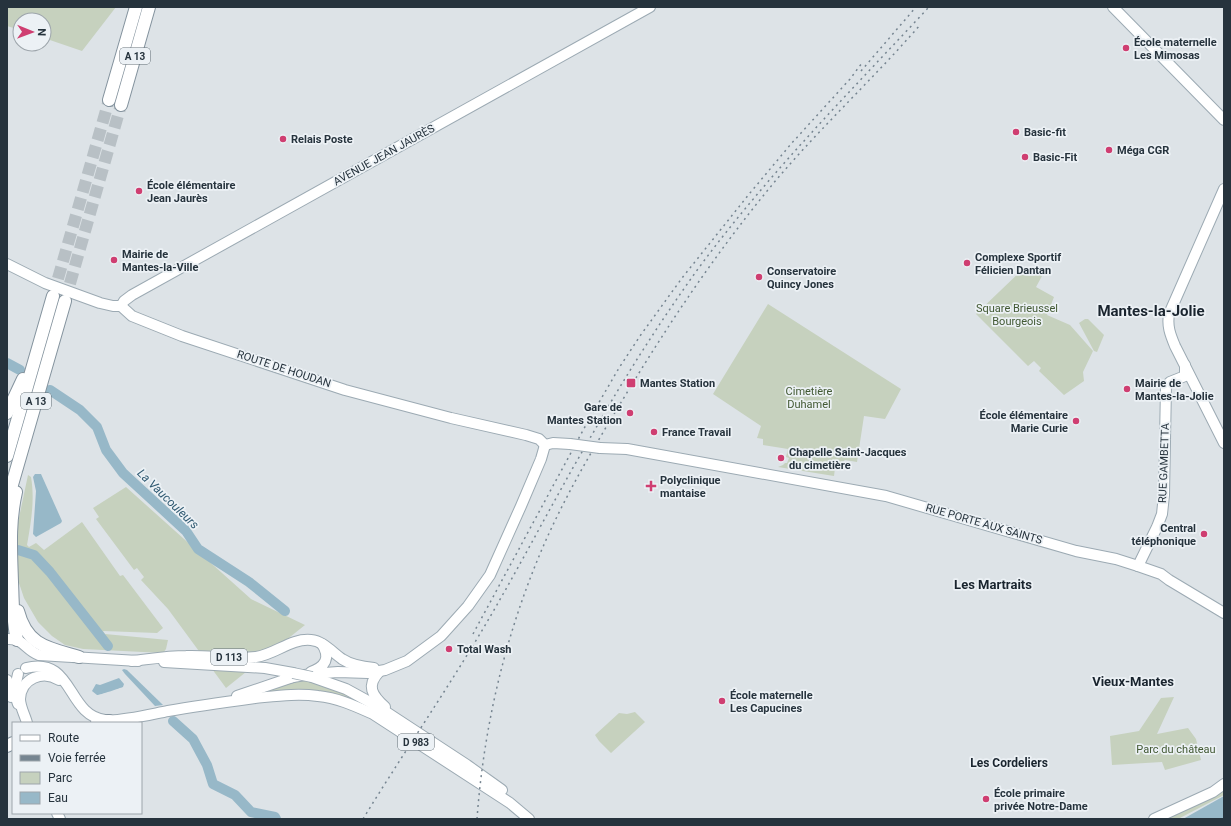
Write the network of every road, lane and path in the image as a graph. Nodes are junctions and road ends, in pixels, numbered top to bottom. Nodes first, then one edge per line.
1 (136, 7) edge
2 (149, 7) edge
3 (650, 7) edge
4 (1113, 7) edge
5 (1224, 120) edge
6 (1224, 189) edge
7 (7, 264) edge
8 (53, 296) tunnel mouth
9 (64, 301) tunnel mouth
10 (121, 306) junction
11 (31, 372) junction
12 (1187, 374) junction
13 (7, 413) edge
14 (1224, 443) edge
15 (544, 448) junction
16 (7, 456) edge
17 (18, 463) junction
18 (7, 502) edge
19 (1138, 566) junction
20 (13, 590) junction
21 (1224, 613) edge
22 (10, 640) edge
23 (322, 644) junction
24 (28, 649) junction
25 (424, 649) junction
26 (79, 657) junction
27 (132, 661) junction
28 (22, 671) junction
29 (379, 672) junction
30 (7, 674) edge
31 (290, 675) junction
32 (7, 680) edge
33 (72, 692) junction
34 (212, 703) junction
35 (398, 719) junction
36 (109, 721) junction
37 (21, 722) edge
38 (26, 722) edge
39 (26, 722) edge
40 (103, 722) edge
41 (1224, 784) edge
42 (501, 797) junction
43 (524, 819) edge
44 (529, 819) edge
45 (537, 819) edge
46 (1154, 819) edge

1 - 2 highway, A 13
3 - 10 main road, AVENUE JEAN JAURÈS
4 - 5 main road
6 - 12 main road
7 - 10 main road, ROUTE DE HOUDAN
8 - 11 highway, A 13
9 - 17 highway, A 13
10 - 15 main road, ROUTE DE HOUDAN
11 - 13 highway
11 - 16 highway, A 13
12 - 14 main road
12 - 19 main road, RUE GAMBETTA
15 - 19 main road, RUE PORTE AUX SAINTS, bridge
15 - 25 main road, D 113
17 - 18 highway, A 13
17 - 20 highway
19 - 21 main road, RUE PORTE AUX SAINTS
20 - 22 highway
20 - 26 highway
22 - 24 main road
23 - 25 main road, D 113
23 - 27 main road, D 113
23 - 31 main road, D 113
24 - 26 main road, D 983
24 - 28 main road
25 - 29 main road, D 113
26 - 27 main road, D 983
27 - 31 main road, D 983
28 - 30 main road
28 - 33 main road, D 983
28 - 38 main road
29 - 31 main road, D 113
29 - 35 main road
31 - 34 main road, D 113
31 - 35 main road, D 983, bridge
32 - 37 main road
33 - 36 main road, D 983
33 - 39 main road
34 - 36 main road, D 983
34 - 42 main road, D 983
35 - 45 main road, D 983
36 - 40 highway
41 - 46 main road
42 - 43 main road
42 - 44 main road, D 983

